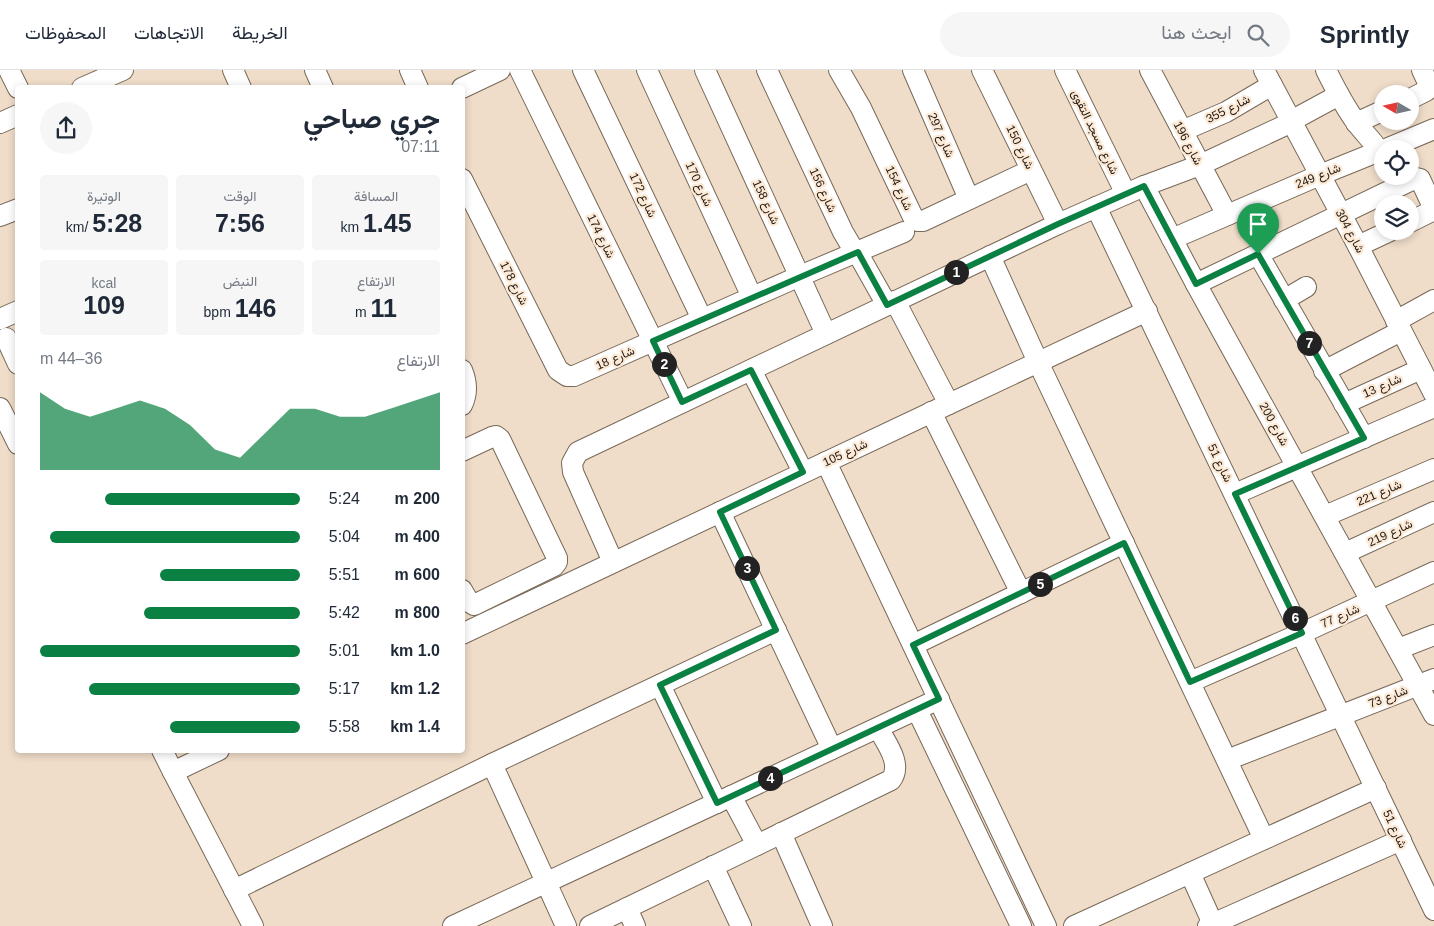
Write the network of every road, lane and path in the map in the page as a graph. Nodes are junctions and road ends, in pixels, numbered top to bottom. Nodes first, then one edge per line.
1 (9, 70) edge
2 (124, 70) edge
3 (233, 70) edge
4 (314, 70) edge
5 (410, 70) edge
6 (500, 70) edge
7 (520, 70) edge
8 (583, 70) edge
9 (647, 70) edge
10 (705, 70) edge
11 (767, 70) edge
12 (913, 70) edge
13 (982, 70) edge
14 (1065, 70) edge
15 (1150, 70) edge
16 (1326, 70) edge
17 (1422, 70) edge
18 (846, 72) edge
19 (1268, 78) edge
20 (91, 80) edge
21 (16, 85) edge
22 (240, 85) edge
23 (322, 85) edge
24 (417, 85) edge
25 (465, 87) edge
26 (1419, 94) edge
27 (1339, 95) junction
28 (1374, 115) edge
29 (15, 116) edge
30 (1291, 121) junction
31 (0, 123) edge
32 (1356, 123) junction
33 (1434, 129) edge
34 (1182, 131) junction
35 (1410, 140) edge
36 (1374, 142) edge
37 (1374, 155) edge
38 (1200, 165) junction
39 (1031, 170) junction
40 (1320, 175) junction
41 (1419, 180) edge
42 (465, 185) edge
43 (1390, 185) edge
44 (1144, 186) junction
45 (1126, 194) junction
46 (969, 199) junction
47 (1096, 207) junction
48 (15, 209) edge
49 (1434, 209) edge
50 (1341, 214) junction
51 (1227, 215) junction
52 (0, 216) edge
53 (1419, 217) edge
54 (1058, 224) junction
55 (904, 232) dead end
56 (1374, 238) edge
57 (1172, 239) junction
58 (1358, 246) junction
59 (858, 252) junction
60 (1258, 254) junction
61 (990, 256) junction
62 (800, 276) junction
63 (1196, 284) junction
64 (1306, 287) dead end
65 (752, 297) junction
66 (1284, 300) junction
67 (1434, 300) edge
68 (891, 303) junction
69 (1148, 312) junction
70 (15, 314) edge
71 (702, 319) junction
72 (1399, 326) junction
73 (3, 328) edge
74 (826, 334) junction
75 (653, 341) junction
76 (15, 357) edge
77 (1038, 362) junction
78 (751, 370) junction
79 (1426, 370) edge
80 (1324, 371) junction
81 (574, 376) joint
82 (465, 380) edge
83 (1434, 394) edge
84 (465, 397) edge
85 (682, 402) junction
86 (1344, 404) junction
87 (1434, 407) edge
88 (0, 408) edge
89 (940, 408) junction
90 (15, 438) edge
91 (1364, 438) junction
92 (465, 450) edge
93 (826, 462) junction
94 (1298, 467) junction
95 (1434, 469) edge
96 (803, 472) junction
97 (1235, 494) junction
98 (720, 512) junction
99 (1434, 512) edge
100 (1325, 516) junction
101 (1124, 543) junction
102 (1345, 554) junction
103 (613, 562) junction
104 (1434, 572) edge
105 (1021, 593) junction
106 (465, 595) edge
107 (1372, 602) junction
108 (776, 630) junction
109 (465, 633) edge
110 (1302, 633) junction
111 (1434, 635) edge
112 (913, 645) junction
113 (1398, 649) junction
114 (1190, 682) junction
115 (1426, 682) edge
116 (660, 685) junction
117 (939, 699) junction
118 (916, 710) junction
119 (1342, 715) junction
120 (1434, 715) edge
121 (878, 728) junction
122 (832, 749) junction
123 (164, 753) edge
124 (213, 753) edge
125 (1227, 760) junction
126 (492, 764) junction
127 (173, 772) junction
128 (1376, 788) junction
129 (724, 800) junction
130 (782, 833) junction
131 (1264, 839) junction
132 (1401, 840) junction
133 (757, 845) junction
134 (714, 866) junction
135 (1190, 873) junction
136 (546, 882) junction
137 (234, 890) junction
138 (1434, 910) edge
139 (631, 917) edge
140 (1210, 925) edge
141 (253, 926) edge
142 (453, 926) edge
143 (566, 926) edge
144 (590, 926) edge
145 (741, 926) edge
146 (822, 926) edge
147 (1021, 926) edge
148 (1046, 926) edge
149 (1074, 926) edge

1 - 21 street
2 - 20 street
3 - 22 street
4 - 23 street
5 - 24 street
6 - 25 street
7 - 75 street, شارع 174
8 - 71 street, شارع 172
9 - 65 street, شارع 170
10 - 62 street, شارع 158
11 - 59 street, شارع 156
12 - 46 street, شارع 297
13 - 39 street, شارع 150
14 - 45 street, شارع مسجد التقوى
15 - 34 street, شارع 196
16 - 27 street
17 - 26 street
18 - 46 street, شارع 154
19 - 30 street, شارع 304
19 - 34 street, شارع 355
27 - 30 street
27 - 32 street
28 - 32 street
29 - 31 street
30 - 38 street
30 - 40 street, شارع 304
32 - 36 street
33 - 35 street, شارع 249
34 - 38 street, شارع 196
37 - 40 street, شارع 249
38 - 44 street
38 - 51 street, شارع 196
39 - 46 street, شارع 154
39 - 54 street, شارع 150
40 - 50 street, شارع 304
40 - 51 street, شارع 249
41 - 49 street
42 - 81 street, شارع 178
43 - 50 street
44 - 45 street
44 - 57 street, شارع 200
45 - 47 street
47 - 54 street
47 - 69 street, شارع 51
48 - 52 street
49 - 53 street
50 - 58 street, شارع 304
50 - 60 street
51 - 57 street, شارع 249
54 - 61 street
55 - 59 street, شارع 18
56 - 58 street
57 - 63 street, شارع 200
58 - 72 street, شارع 304
59 - 62 street, شارع 18
59 - 68 street, شارع 156
60 - 63 street
60 - 66 street
61 - 68 street
61 - 77 street
62 - 65 street, شارع 18
62 - 74 street, شارع 158
63 - 94 street, شارع 200
64 - 66 street
65 - 71 street, شارع 18
66 - 80 street
67 - 72 street
68 - 74 street
68 - 89 street, شارع 156
69 - 77 street, شارع 105
69 - 97 street, شارع 51
70 - 73 street
71 - 75 street, شارع 18
72 - 79 street, شارع 304
72 - 80 street
73 - 76 street
74 - 78 street
75 - 81 street, شارع 18
75 - 85 street, شارع 174
77 - 89 street, شارع 105
77 - 101 street
78 - 85 street
78 - 96 street
79 - 83 street, شارع 304
79 - 86 street, شارع 13
80 - 86 street
82 - 84 street
85 - 103 street
86 - 91 street
87 - 91 street
88 - 90 street
89 - 93 street, شارع 105
89 - 105 street, شارع 156
91 - 94 street
92 - 106 street
93 - 96 street, شارع 105
93 - 112 street
94 - 97 street
94 - 100 street, شارع 200
95 - 100 street, شارع 221
96 - 98 street, شارع 105
97 - 110 street, شارع 51
98 - 103 street, شارع 105
98 - 108 street
99 - 102 street, شارع 219
100 - 102 street, شارع 200
101 - 105 street
101 - 114 street
102 - 107 street, شارع 200
103 - 109 street, شارع 105
104 - 107 street, شارع 77
105 - 112 street
107 - 110 street, شارع 77
107 - 113 street, شارع 200
108 - 116 street
108 - 122 street
110 - 114 street, شارع 77
110 - 119 street, شارع 51
111 - 113 street
112 - 117 street
113 - 115 street, شارع 200
114 - 125 street
115 - 119 street, شارع 73
115 - 120 street, شارع 200
116 - 126 street
116 - 129 street
117 - 118 street
117 - 148 street
118 - 121 street
118 - 147 street
119 - 125 street, شارع 73
119 - 128 street, شارع 51
121 - 122 street
121 - 130 street
122 - 129 street
123 - 127 street
124 - 127 street
125 - 131 street
126 - 136 street
126 - 137 street
127 - 137 street
128 - 131 street
128 - 132 street, شارع 51
129 - 133 street
129 - 136 street
130 - 133 street
130 - 146 street
131 - 135 street
132 - 138 street, شارع 51
132 - 140 street
133 - 134 street
134 - 139 street
134 - 145 street
135 - 140 street
135 - 149 street
136 - 142 street
136 - 143 street
137 - 141 street
139 - 144 street

